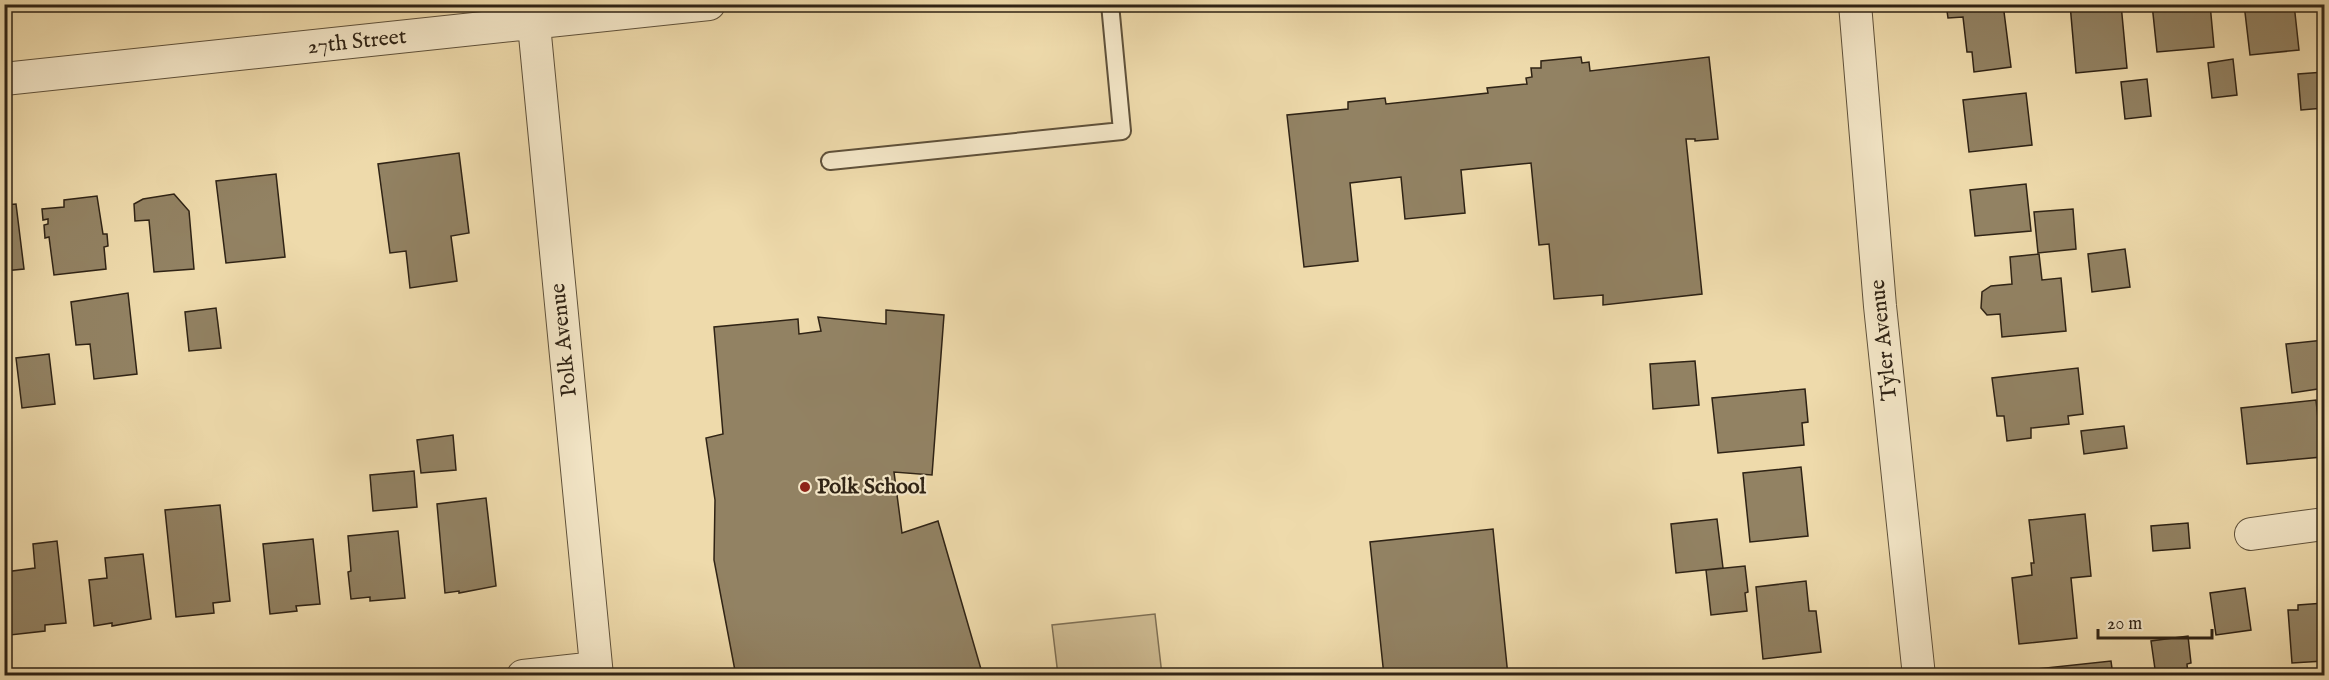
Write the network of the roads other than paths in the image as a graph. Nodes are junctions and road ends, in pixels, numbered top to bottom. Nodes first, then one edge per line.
1 (709, 4) edge
2 (1110, 4) edge
3 (1855, 4) edge
4 (533, 14) edge
5 (4, 79) edge
6 (830, 161) dead end
7 (2325, 524) edge
8 (2251, 534) dead end
9 (596, 672) edge
10 (523, 675) edge
11 (1919, 675) edge

1 - 4 street, 27th Street
2 - 6 lane
3 - 11 street, Tyler Avenue
4 - 5 street, 27th Street
4 - 9 street, Polk Avenue
7 - 8 street
9 - 10 street

